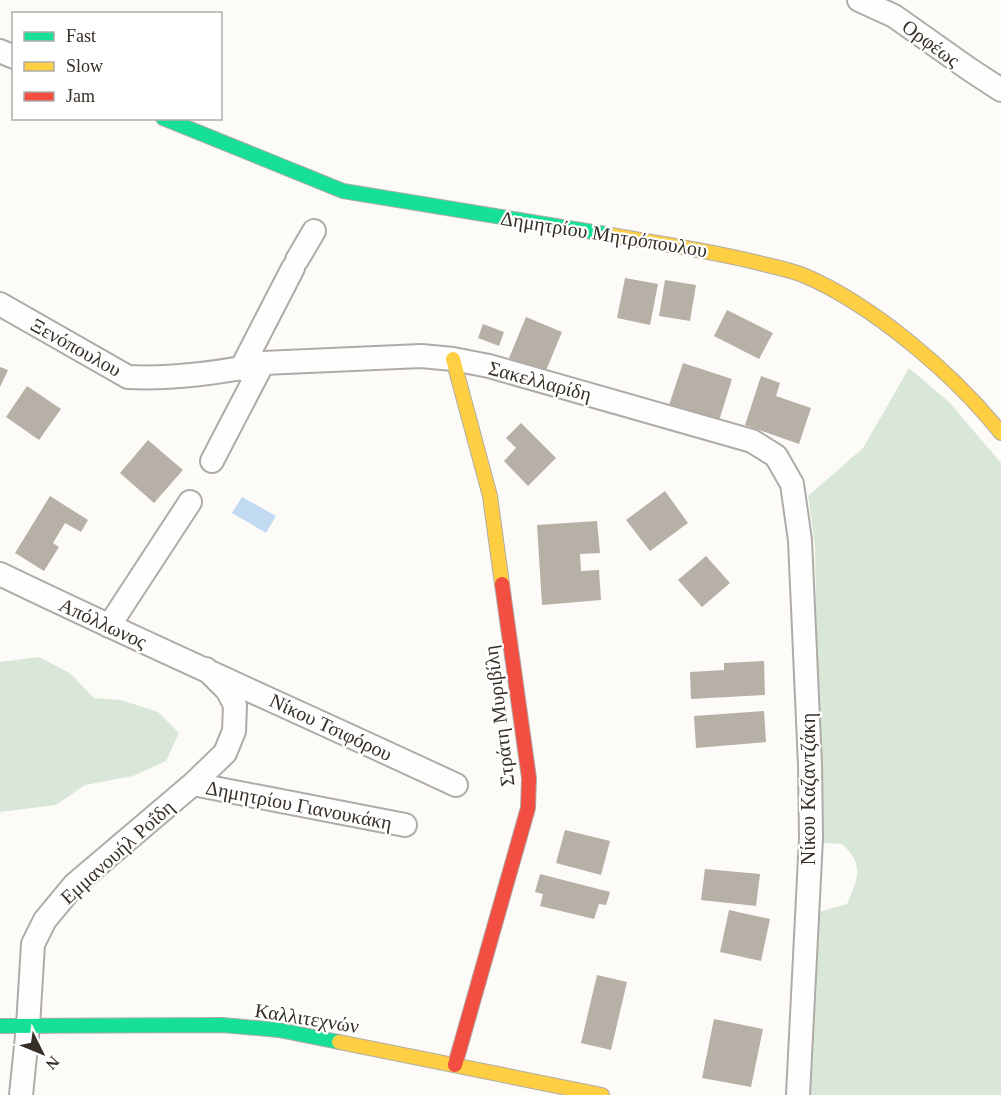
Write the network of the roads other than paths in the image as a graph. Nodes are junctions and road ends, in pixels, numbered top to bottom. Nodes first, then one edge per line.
1 (859, 0) edge
2 (1001, 90) edge
3 (169, 120) edge
4 (314, 231) dead end
5 (0, 304) edge
6 (453, 359) junction
7 (263, 363) junction
8 (241, 369) junction
9 (1001, 433) edge
10 (212, 461) dead end
11 (792, 484) joint
12 (190, 502) dead end
13 (0, 574) edge
14 (109, 626) junction
15 (207, 669) junction
16 (193, 784) junction
17 (456, 785) dead end
18 (405, 825) dead end
19 (0, 1026) edge
20 (28, 1026) junction
21 (454, 1065) junction
22 (21, 1095) edge
23 (602, 1095) edge
24 (798, 1095) edge

1 - 2 street, Ορφέως
3 - 9 street, Δημητρίου Μητρόπουλου
4 - 8 street
5 - 8 street, Ξενόπουλου
6 - 7 street, Σακελλαρίδη
6 - 11 street, Σακελλαρίδη
6 - 21 street, Στράτη Μυριβίλη
7 - 8 street, Ξενόπουλου
7 - 10 street
11 - 24 street, Νίκου Καζαντζάκη
12 - 14 street
13 - 14 street, Απόλλωνος
14 - 15 street, Απόλλωνος
15 - 16 street, Εμμανουήλ Ροΐδη
15 - 17 street, Νίκου Τσιφόρου
16 - 18 street, Δημητρίου Γιανουκάκη
16 - 20 street, Εμμανουήλ Ροΐδη
19 - 20 street, Καλλιτεχνών
20 - 21 street, Καλλιτεχνών
20 - 22 street, Εμμανουήλ Ροΐδη
21 - 23 street, Καλλιτεχνών

